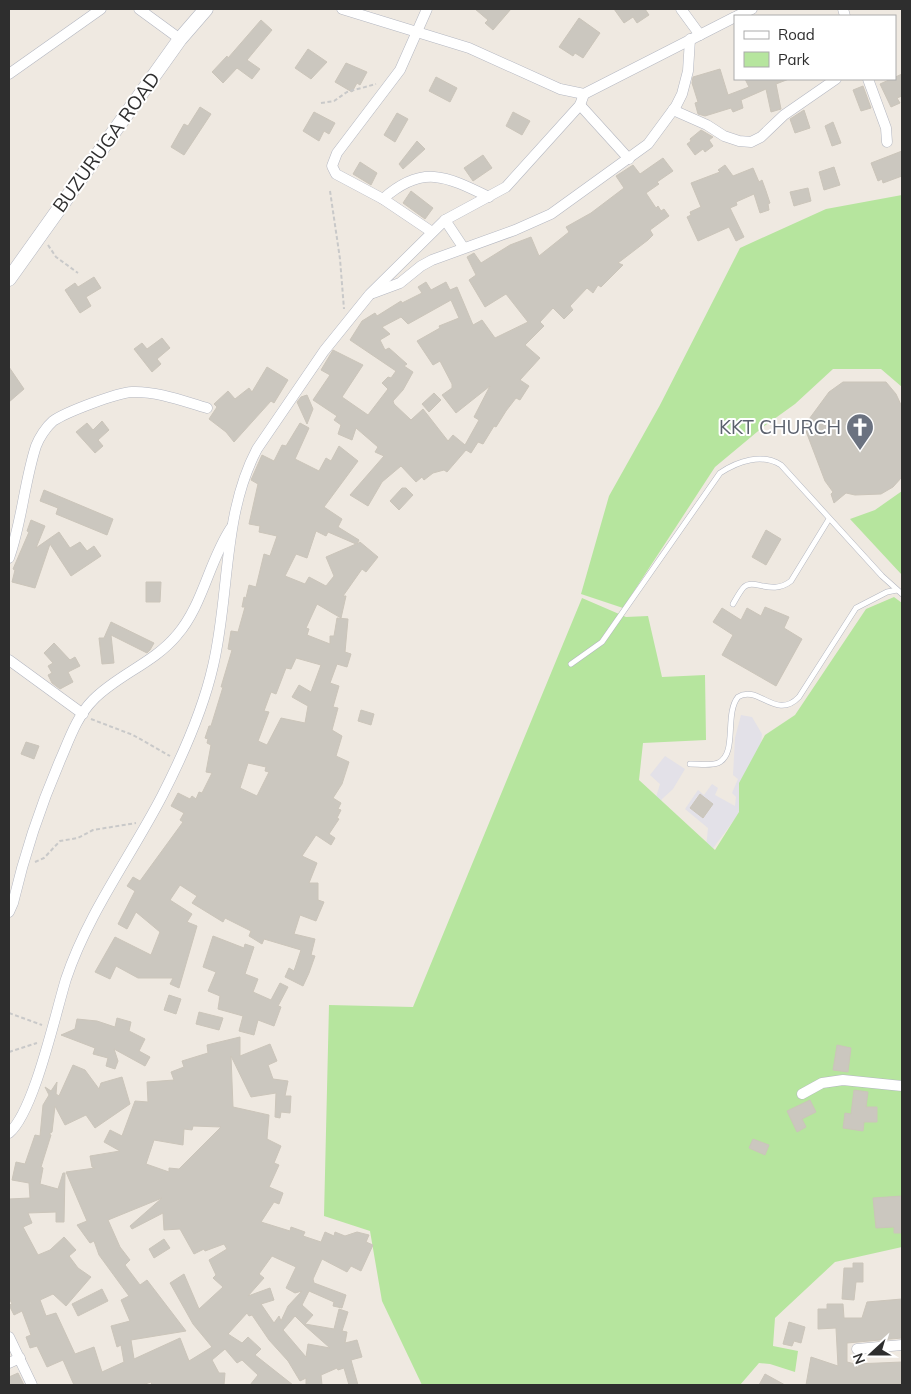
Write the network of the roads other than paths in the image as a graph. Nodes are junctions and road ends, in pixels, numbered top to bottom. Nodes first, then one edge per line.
1 (101, 9) edge
2 (140, 9) edge
3 (206, 9) edge
4 (342, 9) edge
5 (428, 9) edge
6 (682, 9) edge
7 (752, 9) edge
8 (740, 15) edge
9 (734, 18) edge
10 (417, 32) junction
11 (695, 37) junction
12 (180, 39) junction
13 (9, 60) edge
14 (19, 66) junction
15 (9, 74) edge
16 (835, 80) edge
17 (868, 80) edge
18 (584, 94) junction
19 (580, 105) junction
20 (673, 110) junction
21 (887, 142) dead end
22 (629, 159) junction
23 (489, 197) junction
24 (383, 200) junction
25 (445, 220) junction
26 (432, 232) junction
27 (463, 247) junction
28 (9, 279) edge
29 (370, 294) junction
30 (207, 408) dead end
31 (829, 519) junction
32 (232, 527) junction
33 (9, 558) edge
34 (897, 590) junction
35 (902, 594) edge
36 (733, 604) dead end
37 (9, 660) edge
38 (571, 664) dead end
39 (82, 715) junction
40 (690, 764) dead end
41 (9, 912) edge
42 (902, 1086) edge
43 (802, 1094) dead end
44 (9, 1133) edge
45 (9, 1336) edge
46 (902, 1345) edge
47 (857, 1349) dead end
48 (20, 1358) junction
49 (9, 1364) edge
50 (32, 1385) edge

1 - 14 street
2 - 12 street
3 - 12 main road, BUZURUGA ROAD
4 - 10 street
5 - 10 street
6 - 11 street
7 - 8 street
9 - 11 street
10 - 18 street
10 - 24 street
11 - 18 street
11 - 20 street
12 - 28 main road, BUZURUGA ROAD
13 - 14 street
14 - 15 street
16 - 20 street
17 - 21 street
18 - 19 street
19 - 22 street
19 - 23 street
20 - 22 street
22 - 27 street
23 - 24 street
23 - 25 street
24 - 26 street
25 - 26 street
25 - 27 street
26 - 29 street
27 - 29 street
29 - 32 street
30 - 33 street
31 - 34 lane
31 - 36 lane
31 - 38 lane
32 - 39 street
32 - 44 street
34 - 35 lane
34 - 40 lane
37 - 39 street
39 - 41 street
42 - 43 street
45 - 48 street
46 - 47 street
48 - 49 street
48 - 50 street

